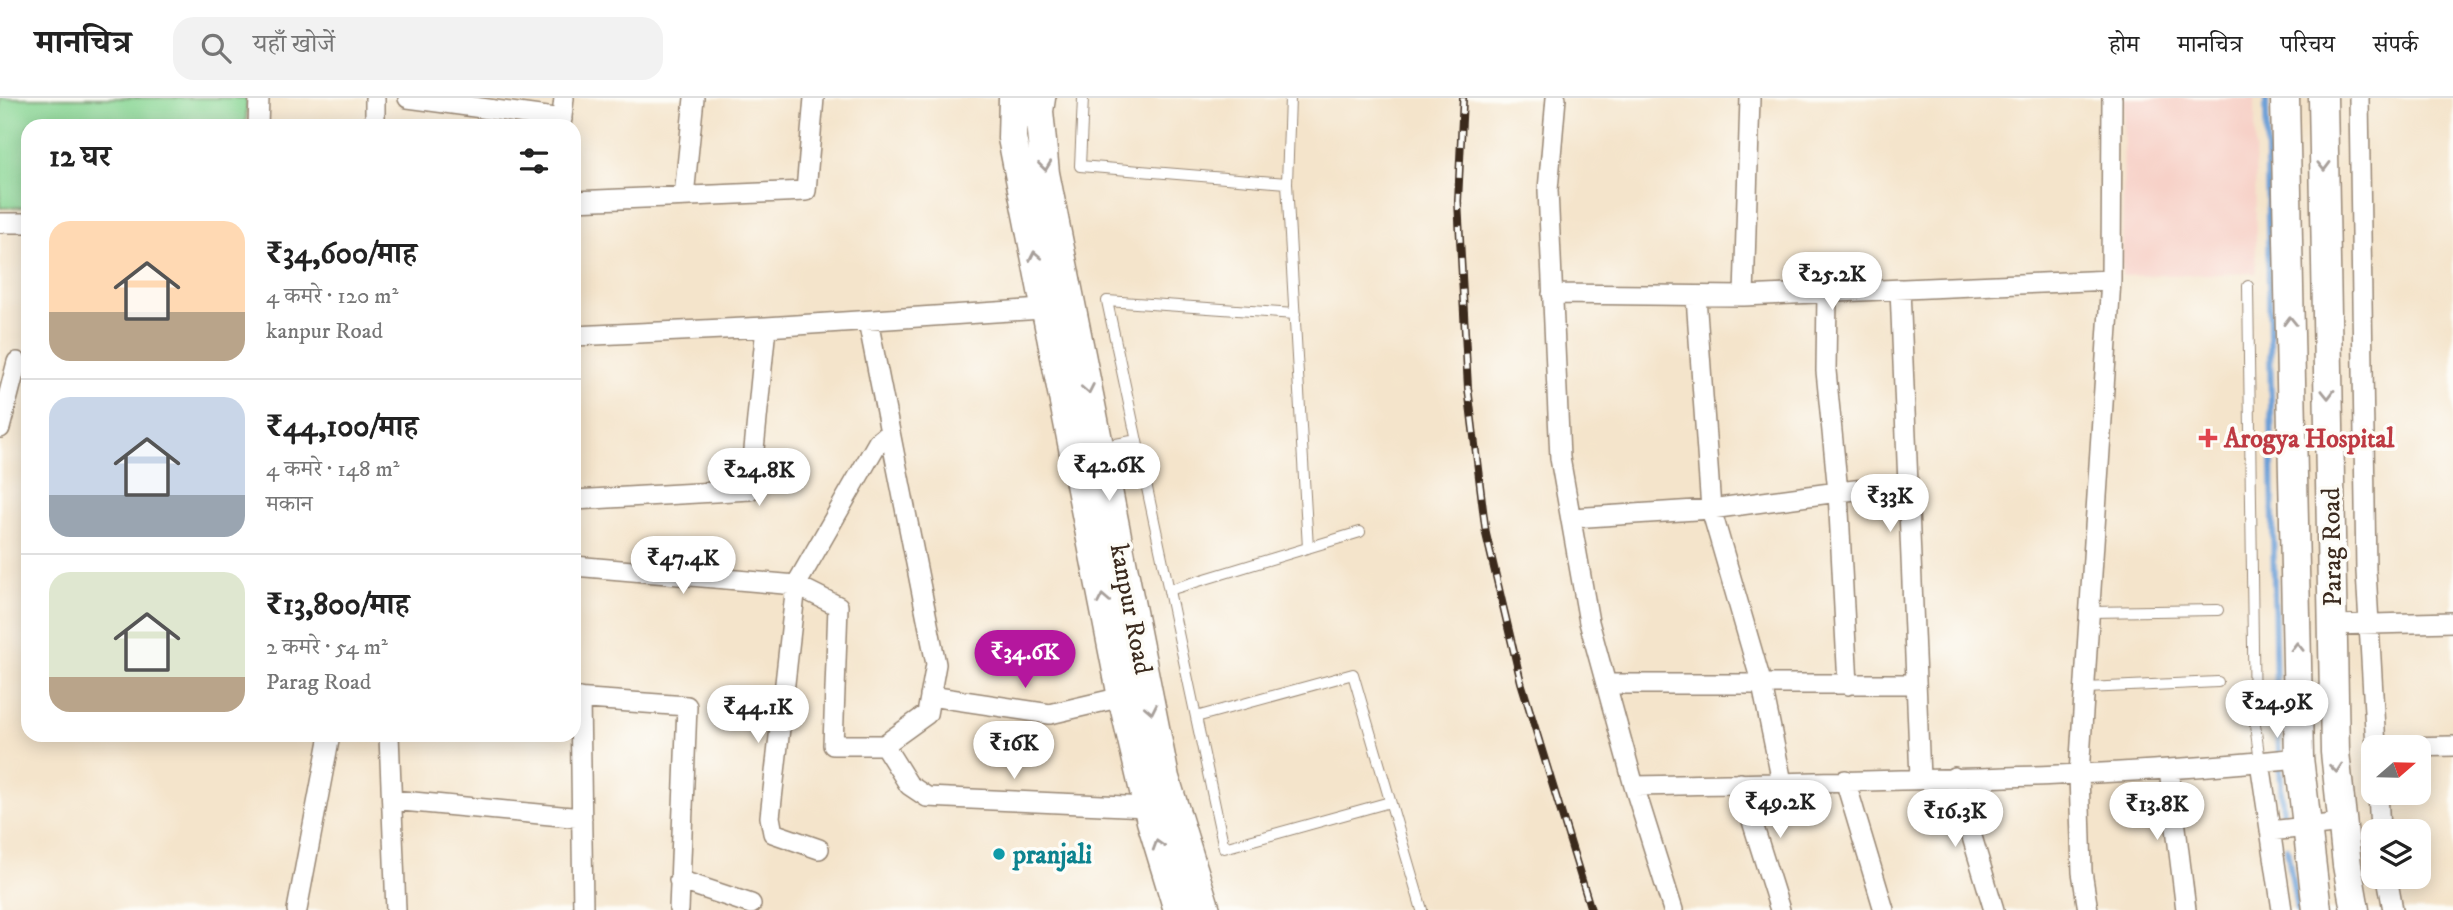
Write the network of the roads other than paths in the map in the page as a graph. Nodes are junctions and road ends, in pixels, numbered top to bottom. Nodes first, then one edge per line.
1 (259, 98) edge
2 (375, 98) edge
3 (408, 98) edge
4 (564, 98) edge
5 (694, 98) edge
6 (814, 98) edge
7 (1013, 98) edge
8 (1041, 98) edge
9 (1083, 98) edge
10 (1290, 98) edge
11 (1556, 98) edge
12 (1750, 98) edge
13 (2112, 98) edge
14 (2285, 98) edge
15 (2323, 98) edge
16 (2359, 98) edge
17 (258, 119) edge
18 (375, 119) edge
19 (542, 119) edge
20 (561, 119) edge
21 (1287, 183) junction
22 (684, 196) junction
23 (581, 201) edge
24 (0, 223) edge
25 (21, 223) edge
26 (2111, 280) junction
27 (2248, 286) dead end
28 (1900, 289) junction
29 (1827, 292) junction
30 (1552, 294) junction
31 (1696, 296) junction
32 (1744, 296) junction
33 (1059, 308) junction
34 (1295, 314) junction
35 (869, 321) junction
36 (766, 327) junction
37 (581, 336) edge
38 (15, 362) edge
39 (0, 428) edge
40 (890, 432) junction
41 (1137, 440) junction
42 (1100, 447) junction
43 (1908, 484) junction
44 (1838, 492) junction
45 (581, 500) edge
46 (1711, 509) junction
47 (1572, 518) junction
48 (1360, 532) dead end
49 (1308, 548) junction
50 (581, 567) edge
51 (796, 585) junction
52 (1168, 590) junction
53 (2218, 610) dead end
54 (2091, 612) junction
55 (2453, 622) edge
56 (2369, 624) junction
57 (2332, 625) junction
58 (2218, 682) dead end
59 (1606, 684) junction
60 (1916, 684) junction
61 (1762, 685) junction
62 (1848, 685) junction
63 (2086, 688) junction
64 (930, 696) junction
65 (1122, 697) junction
66 (581, 698) edge
67 (1196, 717) junction
68 (2375, 735) edge
69 (329, 742) edge
70 (390, 742) edge
71 (579, 742) edge
72 (884, 745) junction
73 (2431, 746) edge
74 (2453, 746) edge
75 (2299, 758) junction
76 (2260, 762) junction
77 (2169, 770) junction
78 (2079, 774) junction
79 (1954, 777) junction
80 (1920, 778) junction
81 (1845, 780) junction
82 (1782, 782) junction
83 (1741, 783) junction
84 (1634, 786) junction
85 (392, 800) junction
86 (1390, 802) junction
87 (1147, 807) junction
88 (582, 818) junction
89 (2342, 823) junction
90 (2306, 827) junction
91 (2270, 831) junction
92 (820, 849) dead end
93 (679, 880) junction
94 (2389, 889) edge
95 (751, 904) dead end
96 (297, 910) edge
97 (396, 910) edge
98 (583, 910) edge
99 (679, 910) edge
100 (1178, 910) edge
101 (1206, 910) edge
102 (1422, 910) edge
103 (1673, 910) edge
104 (1780, 910) edge
105 (1884, 910) edge
106 (1994, 910) edge
107 (2088, 910) edge
108 (2186, 910) edge
109 (2282, 910) edge
110 (2317, 910) edge
111 (2355, 910) edge
112 (2393, 910) edge

1 - 17 street
2 - 18 street
3 - 19 street
4 - 20 street
5 - 22 street
6 - 22 street
33 -> 7 street
8 -> 33 street, kanpur Road
9 - 21 lane
10 - 21 lane
11 - 30 street
12 - 32 street
13 - 26 street
75 -> 14 street, Parag Road
15 -> 57 street, Parag Road
16 - 56 street
21 - 34 lane
22 - 23 street
24 - 25 street
26 - 28 street
26 - 54 street
27 - 76 lane
28 - 29 street
28 - 43 street
29 - 32 street
29 - 44 street
30 - 31 street
30 - 47 street
31 - 32 street
31 - 46 street
33 - 35 street
33 -> 42 street, kanpur Road
65 -> 33 street
34 - 41 lane
34 - 49 lane
35 - 36 street
35 - 40 street
36 - 37 street
36 - 45 street
38 - 39 street
40 - 51 street
40 - 64 street
41 - 42 lane
41 - 52 lane
42 -> 101 street, kanpur Road
43 - 44 street
43 - 60 street
44 - 46 street
44 - 62 street
46 - 47 street
46 - 61 street
47 - 59 street
48 - 49 lane
49 - 52 lane
50 - 51 street
51 - 72 street
51 - 92 street
52 - 67 lane
53 - 54 lane
54 - 63 street
55 - 56 street
56 - 57 street
56 - 68 street
57 -> 89 street, Parag Road
58 - 63 lane
59 - 61 street
59 - 84 street
60 - 62 street
60 - 80 street
61 - 62 street
61 - 82 street
63 - 78 street
64 - 65 street
64 - 72 street
65 - 87 street
66 - 93 street
67 - 86 lane
67 - 86 lane
69 - 96 street
70 - 85 street
71 - 88 street
72 - 87 street
73 - 74 street
75 - 76 street
75 - 90 street, Parag Road
76 - 77 street
76 - 91 street
77 - 78 street
77 - 108 street
78 - 79 street
78 - 107 street
79 - 80 street
79 - 106 street
80 - 81 street
81 - 82 street
81 - 105 street
82 - 83 street
83 - 84 street
83 - 104 street
84 - 103 street
85 - 88 street
85 - 97 street
86 - 102 lane
100 -> 87 street
88 - 98 street
89 - 90 street
89 - 111 street, Parag Road
90 - 91 street
90 - 110 street, Parag Road
91 - 109 street
93 - 95 street
93 - 99 street
94 - 112 street

